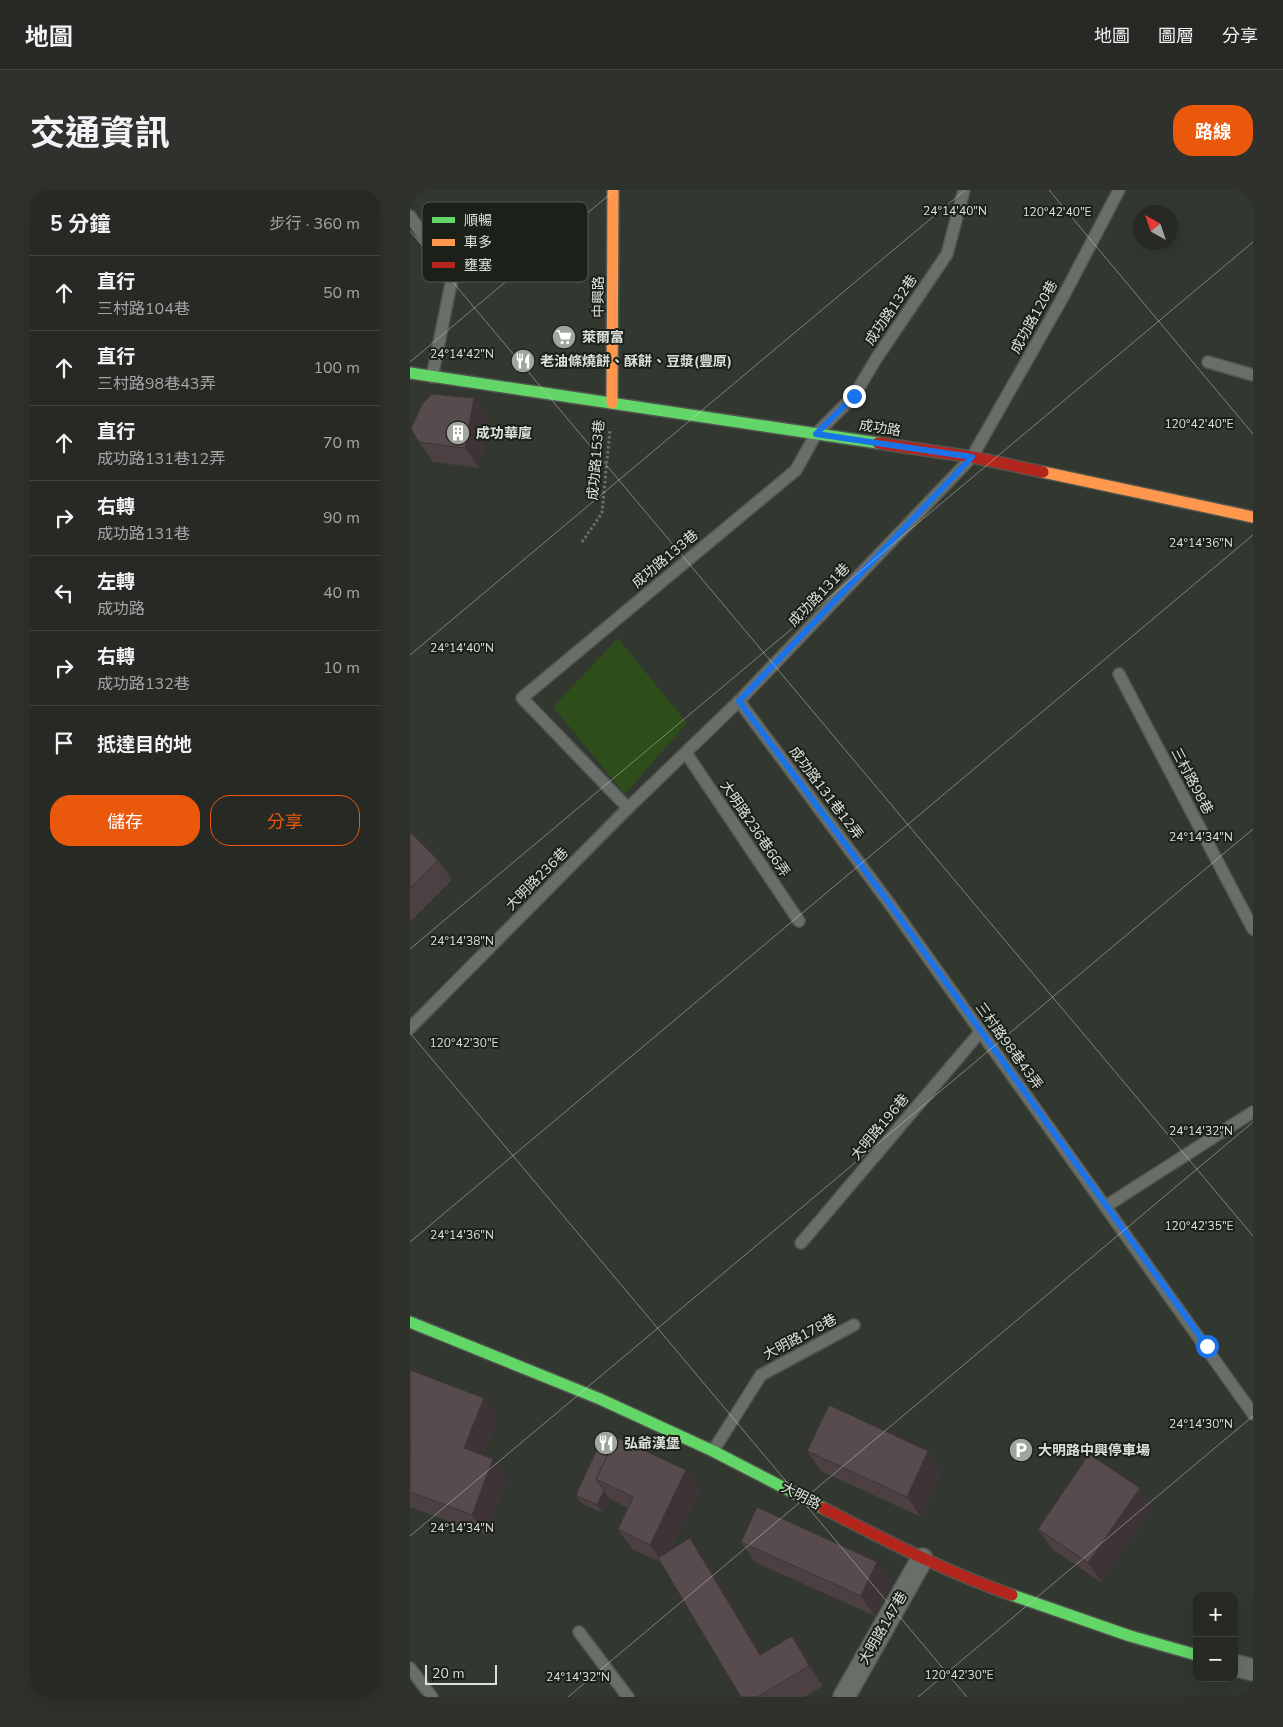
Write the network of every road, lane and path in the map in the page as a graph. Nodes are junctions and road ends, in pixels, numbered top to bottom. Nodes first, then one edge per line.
1 (613, 190) edge
2 (964, 190) edge
3 (1119, 190) edge
4 (410, 216) edge
5 (422, 234) edge
6 (451, 282) edge
7 (1208, 362) dead end
8 (410, 373) edge
9 (1253, 375) edge
10 (432, 377) junction
11 (612, 403) junction
12 (816, 434) junction
13 (972, 457) junction
14 (1253, 517) edge
15 (582, 542) dead end
16 (1119, 674) dead end
17 (739, 701) junction
18 (686, 753) junction
19 (628, 808) junction
20 (889, 903) joint
21 (799, 921) dead end
22 (1253, 929) edge
23 (410, 1028) edge
24 (981, 1032) junction
25 (1253, 1112) edge
26 (1106, 1206) junction
27 (801, 1243) dead end
28 (410, 1322) edge
29 (854, 1325) dead end
30 (1253, 1414) edge
31 (714, 1451) junction
32 (922, 1559) junction
33 (579, 1632) dead end
34 (1193, 1653) edge
35 (1238, 1666) edge
36 (410, 1668) edge
37 (1253, 1670) edge
38 (432, 1697) edge
39 (628, 1697) edge
40 (844, 1697) edge

1 - 11 street, 中興路
2 - 12 lane, 成功路132巷
3 - 13 lane, 成功路120巷
4 - 5 lane
6 - 10 lane
7 - 9 lane
8 - 10 street, 成功路
10 - 11 street, 成功路
11 - 12 street, 成功路
11 - 15 path, 成功路153巷
12 - 13 street, 成功路
12 - 19 lane, 成功路133巷
13 - 14 street, 成功路
13 - 17 lane, 成功路131巷
16 - 22 lane, 三村路98巷
17 - 18 lane, 成功路131巷
17 - 20 lane, 成功路131巷12弄
18 - 19 lane, 大明路236巷
18 - 21 lane, 大明路236巷66弄
19 - 23 lane, 大明路236巷
20 - 24 lane, 三村路98巷43弄
24 - 26 lane, 三村路98巷43弄
24 - 27 lane, 大明路196巷
25 - 26 lane
26 - 30 lane, 三村路98巷43弄
28 - 31 street, 大明路
29 - 31 lane, 大明路178巷
31 - 32 street, 大明路
32 - 34 street, 大明路
32 - 40 street, 大明路147巷
33 - 39 lane
35 - 37 street
36 - 38 lane

